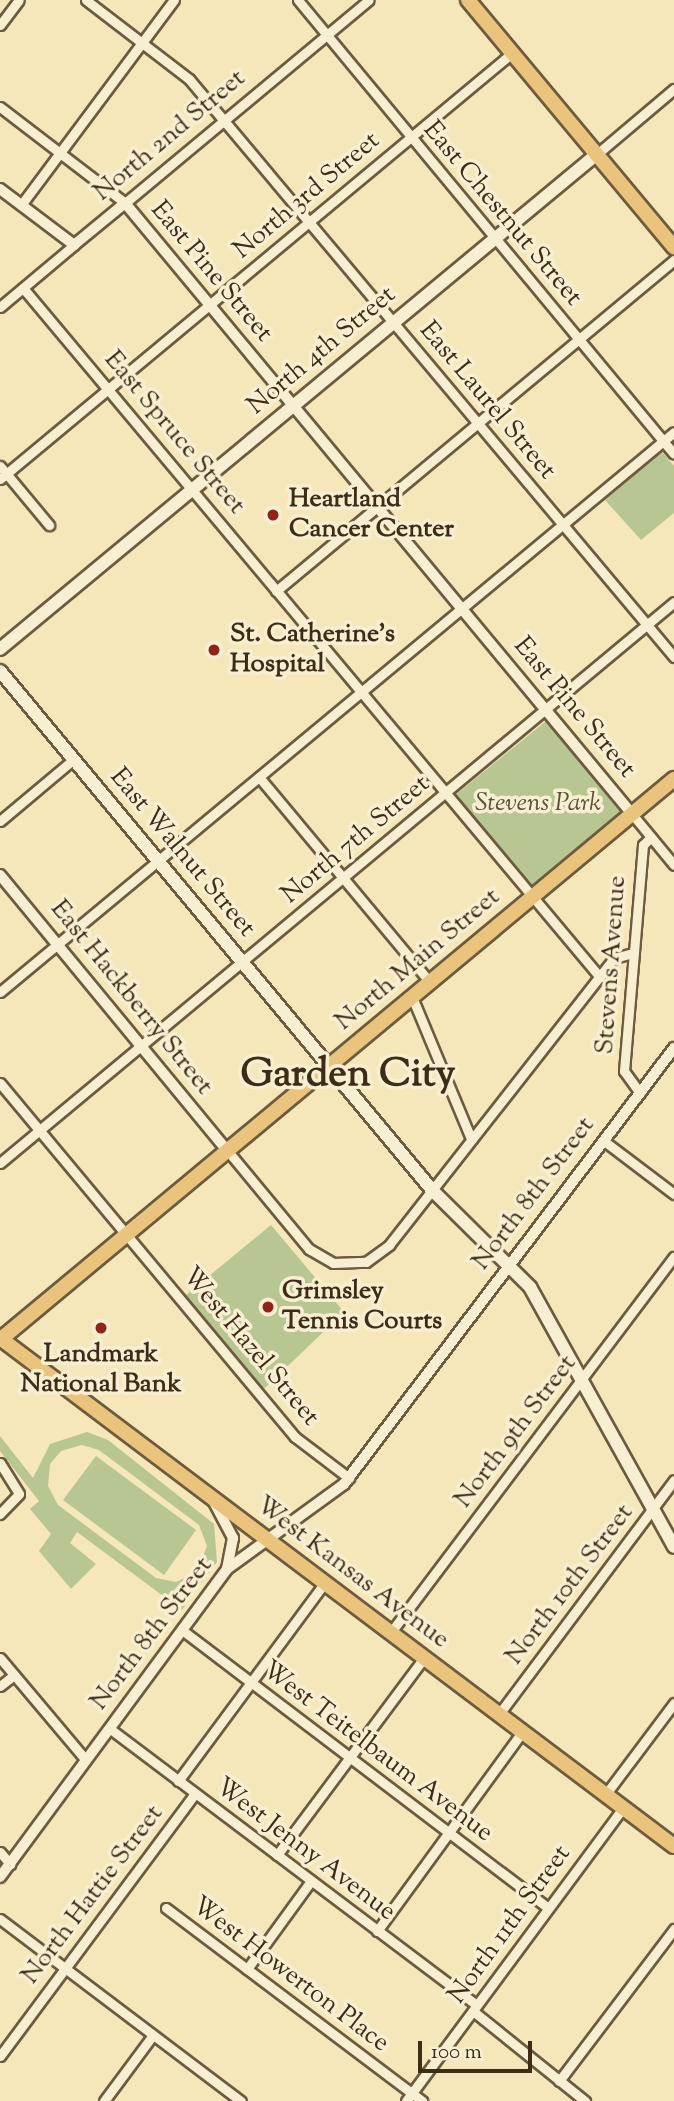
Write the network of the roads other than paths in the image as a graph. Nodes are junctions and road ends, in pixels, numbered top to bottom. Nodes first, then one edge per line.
1 (19, 0) edge
2 (86, 0) edge
3 (174, 0) edge
4 (298, 0) edge
5 (369, 0) edge
6 (468, 0) edge
7 (0, 25) edge
8 (327, 35) junction
9 (142, 43) junction
10 (512, 53) junction
11 (674, 89) edge
12 (0, 107) edge
13 (225, 121) junction
14 (411, 137) junction
15 (60, 153) junction
16 (597, 154) junction
17 (0, 189) edge
18 (125, 203) junction
19 (21, 205) junction
20 (309, 222) junction
21 (495, 238) junction
22 (74, 245) junction
23 (674, 247) edge
24 (674, 260) edge
25 (23, 288) junction
26 (209, 305) junction
27 (0, 307) edge
28 (393, 322) junction
29 (579, 340) junction
30 (108, 389) junction
31 (292, 406) junction
32 (478, 424) junction
33 (674, 432) edge
34 (663, 441) junction
35 (674, 454) edge
36 (2, 473) edge
37 (191, 489) junction
38 (377, 508) junction
39 (49, 525) dead end
40 (563, 525) junction
41 (276, 591) junction
42 (674, 602) edge
43 (461, 609) junction
44 (647, 625) junction
45 (0, 649) edge
46 (674, 657) edge
47 (0, 671) edge
48 (361, 692) junction
49 (545, 709) junction
50 (74, 759) junction
51 (258, 777) junction
52 (674, 779) edge
53 (445, 793) junction
54 (632, 814) junction
55 (0, 821) edge
56 (651, 837) junction
57 (158, 860) junction
58 (674, 865) edge
59 (0, 875) edge
60 (343, 878) junction
61 (532, 897) junction
62 (58, 944) junction
63 (633, 953) junction
64 (243, 962) junction
65 (600, 977) junction
66 (429, 982) junction
67 (0, 992) edge
68 (412, 997) junction
69 (142, 1046) junction
70 (674, 1048) edge
71 (329, 1065) junction
72 (0, 1083) edge
73 (640, 1093) junction
74 (40, 1131) junction
75 (471, 1139) junction
76 (604, 1141) junction
77 (227, 1150) junction
78 (0, 1163) edge
79 (432, 1190) junction
80 (674, 1194) edge
81 (127, 1234) junction
82 (674, 1257) edge
83 (509, 1265) junction
84 (0, 1339) edge
85 (583, 1378) junction
86 (0, 1463) edge
87 (349, 1478) junction
88 (674, 1480) edge
89 (208, 1494) junction
90 (653, 1509) junction
91 (0, 1514) edge
92 (267, 1539) junction
93 (674, 1547) edge
94 (227, 1569) junction
95 (325, 1582) junction
96 (182, 1630) junction
97 (391, 1632) junction
98 (0, 1658) edge
99 (424, 1658) junction
100 (14, 1675) junction
101 (251, 1683) junction
102 (0, 1686) edge
103 (674, 1703) edge
104 (499, 1714) junction
105 (110, 1728) junction
106 (522, 1732) junction
107 (350, 1758) junction
108 (86, 1760) junction
109 (178, 1781) junction
110 (195, 1793) junction
111 (606, 1795) junction
112 (623, 1808) junction
113 (449, 1833) junction
114 (674, 1846) edge
115 (0, 1852) edge
116 (277, 1855) junction
117 (10, 1864) junction
118 (0, 1877) edge
119 (312, 1881) junction
120 (547, 1907) junction
121 (166, 1908) dead end
122 (0, 1919) edge
123 (674, 1928) edge
124 (377, 1931) junction
125 (65, 1968) junction
126 (247, 1969) junction
127 (474, 2008) junction
128 (153, 2035) junction
129 (0, 2056) edge
130 (559, 2081) junction
131 (409, 2097) edge
132 (104, 2101) edge
133 (241, 2101) edge
134 (422, 2101) edge
135 (585, 2101) edge

1 - 7 street
2 - 9 street, East Laurel Street
3 - 9 street
4 - 8 street, East Chestnut Street
5 - 8 street, North 2nd Street
6 - 10 main road
8 - 13 street, North 2nd Street
8 - 14 street, East Chestnut Street
9 - 13 street, East Laurel Street
9 - 15 street
10 - 14 street, North 3rd Street
10 - 16 main road
11 - 16 street, North 4th Street
12 - 15 street, East Pine Street
13 - 18 street, North 2nd Street
13 - 20 street, East Laurel Street
14 - 20 street, North 3rd Street
14 - 21 street, East Chestnut Street
15 - 18 street, East Pine Street
15 - 19 street
16 - 21 main road, North 4th Street
16 - 23 main road
17 - 19 street
18 - 22 street, North 2nd Street
18 - 26 street, East Pine Street
19 - 22 street
20 - 26 street, North 3rd Street
20 - 28 street, East Laurel Street
21 - 28 main road, North 4th Street
21 - 29 street, East Chestnut Street
22 - 25 street, North 2nd Street
24 - 29 street
25 - 27 street, North 2nd Street
25 - 30 street, East Spruce Street
26 - 30 street, North 3rd Street
26 - 31 street, East Pine Street
28 - 31 main road, North 4th Street
28 - 32 street, East Laurel Street
29 - 32 street
29 - 34 street, East Chestnut Street
30 - 36 street, North 3rd Street
30 - 37 street, East Spruce Street
31 - 37 main road, North 4th Street
31 - 38 street, East Pine Street
32 - 38 street
32 - 40 street, East Laurel Street
33 - 34 street
34 - 35 street, East Chestnut Street
34 - 40 street
36 - 39 street
37 - 41 street, East Spruce Street
37 - 45 main road, North 4th Street
38 - 41 street
38 - 43 street, East Pine Street
40 - 43 street
40 - 44 street, East Laurel Street
41 - 48 street, East Spruce Street
42 - 44 street, North 7th Street
43 - 48 street
43 - 49 street, East Pine Street
44 - 46 street, East Laurel Street
44 - 49 street, North 7th Street
47 - 50 main road, East Walnut Street
48 - 51 street
48 - 53 street, East Spruce Street
49 - 53 street, North 7th Street
49 - 54 street, East Pine Street
50 - 55 street
50 - 57 main road, East Walnut Street
51 - 57 street
51 - 60 street
52 - 54 main road, North Main Street
53 - 60 street, North 7th Street
53 - 61 street, East Spruce Street
54 - 56 street
54 - 61 main road, North Main Street
56 - 58 street
56 - 63 street, Stevens Avenue
57 - 62 street
57 - 64 main road, East Walnut Street
59 - 62 street, East Hackberry Street
60 - 64 street, North 7th Street
60 - 66 street
61 - 65 street, East Spruce Street
61 - 66 main road, North Main Street
62 - 67 street
62 - 69 street, East Hackberry Street
63 - 65 street
63 - 73 street, Stevens Avenue
64 - 69 street, North 7th Street
64 - 71 main road, East Walnut Street
65 - 75 street
66 - 68 main road, North Main Street
68 - 71 main road, North Main Street
68 - 75 street
69 - 74 street, North 7th Street
69 - 77 street, East Hackberry Street
70 - 73 street, North 8th Street
71 - 77 main road, North Main Street
71 - 79 main road, East Walnut Street
72 - 74 street, West Hazel Street
73 - 76 street, North 8th Street
74 - 78 street, North 7th Street
74 - 81 street, West Hazel Street
75 - 79 street
76 - 80 street
76 - 83 street, North 8th Street
77 - 79 street
77 - 81 main road, North Main Street
79 - 83 main road, East Walnut Street
81 - 84 main road, North Main Street
81 - 87 street, West Hazel Street
82 - 85 street, North 9th Street
83 - 85 main road, East Walnut Street
83 - 87 street, North 8th Street
84 - 89 main road, West Kansas Avenue
85 - 90 main road, East Walnut Street
85 - 97 street, North 9th Street
86 - 91 street
87 - 92 street, North 8th Street
88 - 90 street, North 10th Street
89 - 92 main road, West Kansas Avenue
89 - 94 street
90 - 93 main road, East Walnut Street
90 - 104 street, North 10th Street
92 - 94 street, North 8th Street
92 - 95 main road, West Kansas Avenue
94 - 96 street, North 8th Street
95 - 97 main road, West Kansas Avenue
95 - 101 street, North Hattie Street
96 - 101 street, West Teitelbaum Avenue
96 - 105 street, North 8th Street
97 - 99 main road, West Kansas Avenue
98 - 100 street
99 - 104 main road, West Kansas Avenue
99 - 107 street
100 - 102 street
100 - 108 street
101 - 107 street, West Teitelbaum Avenue
101 - 109 street, North Hattie Street
103 - 111 street
104 - 106 main road, West Kansas Avenue
105 - 108 street, North 8th Street
105 - 109 street, West Jenny Avenue
106 - 111 main road, West Kansas Avenue
106 - 113 street
107 - 113 street, West Teitelbaum Avenue
107 - 116 street
108 - 117 street, North 8th Street
109 - 110 street, West Jenny Avenue
110 - 116 street, West Jenny Avenue
110 - 125 street, North Hattie Street
111 - 112 main road, West Kansas Avenue
112 - 114 main road, West Kansas Avenue
112 - 120 street, North 11th Street
113 - 120 street, West Teitelbaum Avenue
113 - 124 street
115 - 117 street
116 - 119 street, West Jenny Avenue
117 - 118 street, North 8th Street
119 - 124 street, West Jenny Avenue
119 - 126 street
120 - 127 street, North 11th Street
121 - 126 street, West Howerton Place
122 - 125 street
123 - 130 street
124 - 127 street, West Jenny Avenue
125 - 128 street
125 - 129 street, North Hattie Street
126 - 131 street, West Howerton Place
127 - 130 street, West Jenny Avenue
127 - 131 street, North 11th Street
128 - 132 street
128 - 133 street
130 - 135 street, West Jenny Avenue
131 - 134 street, West Howerton Place

